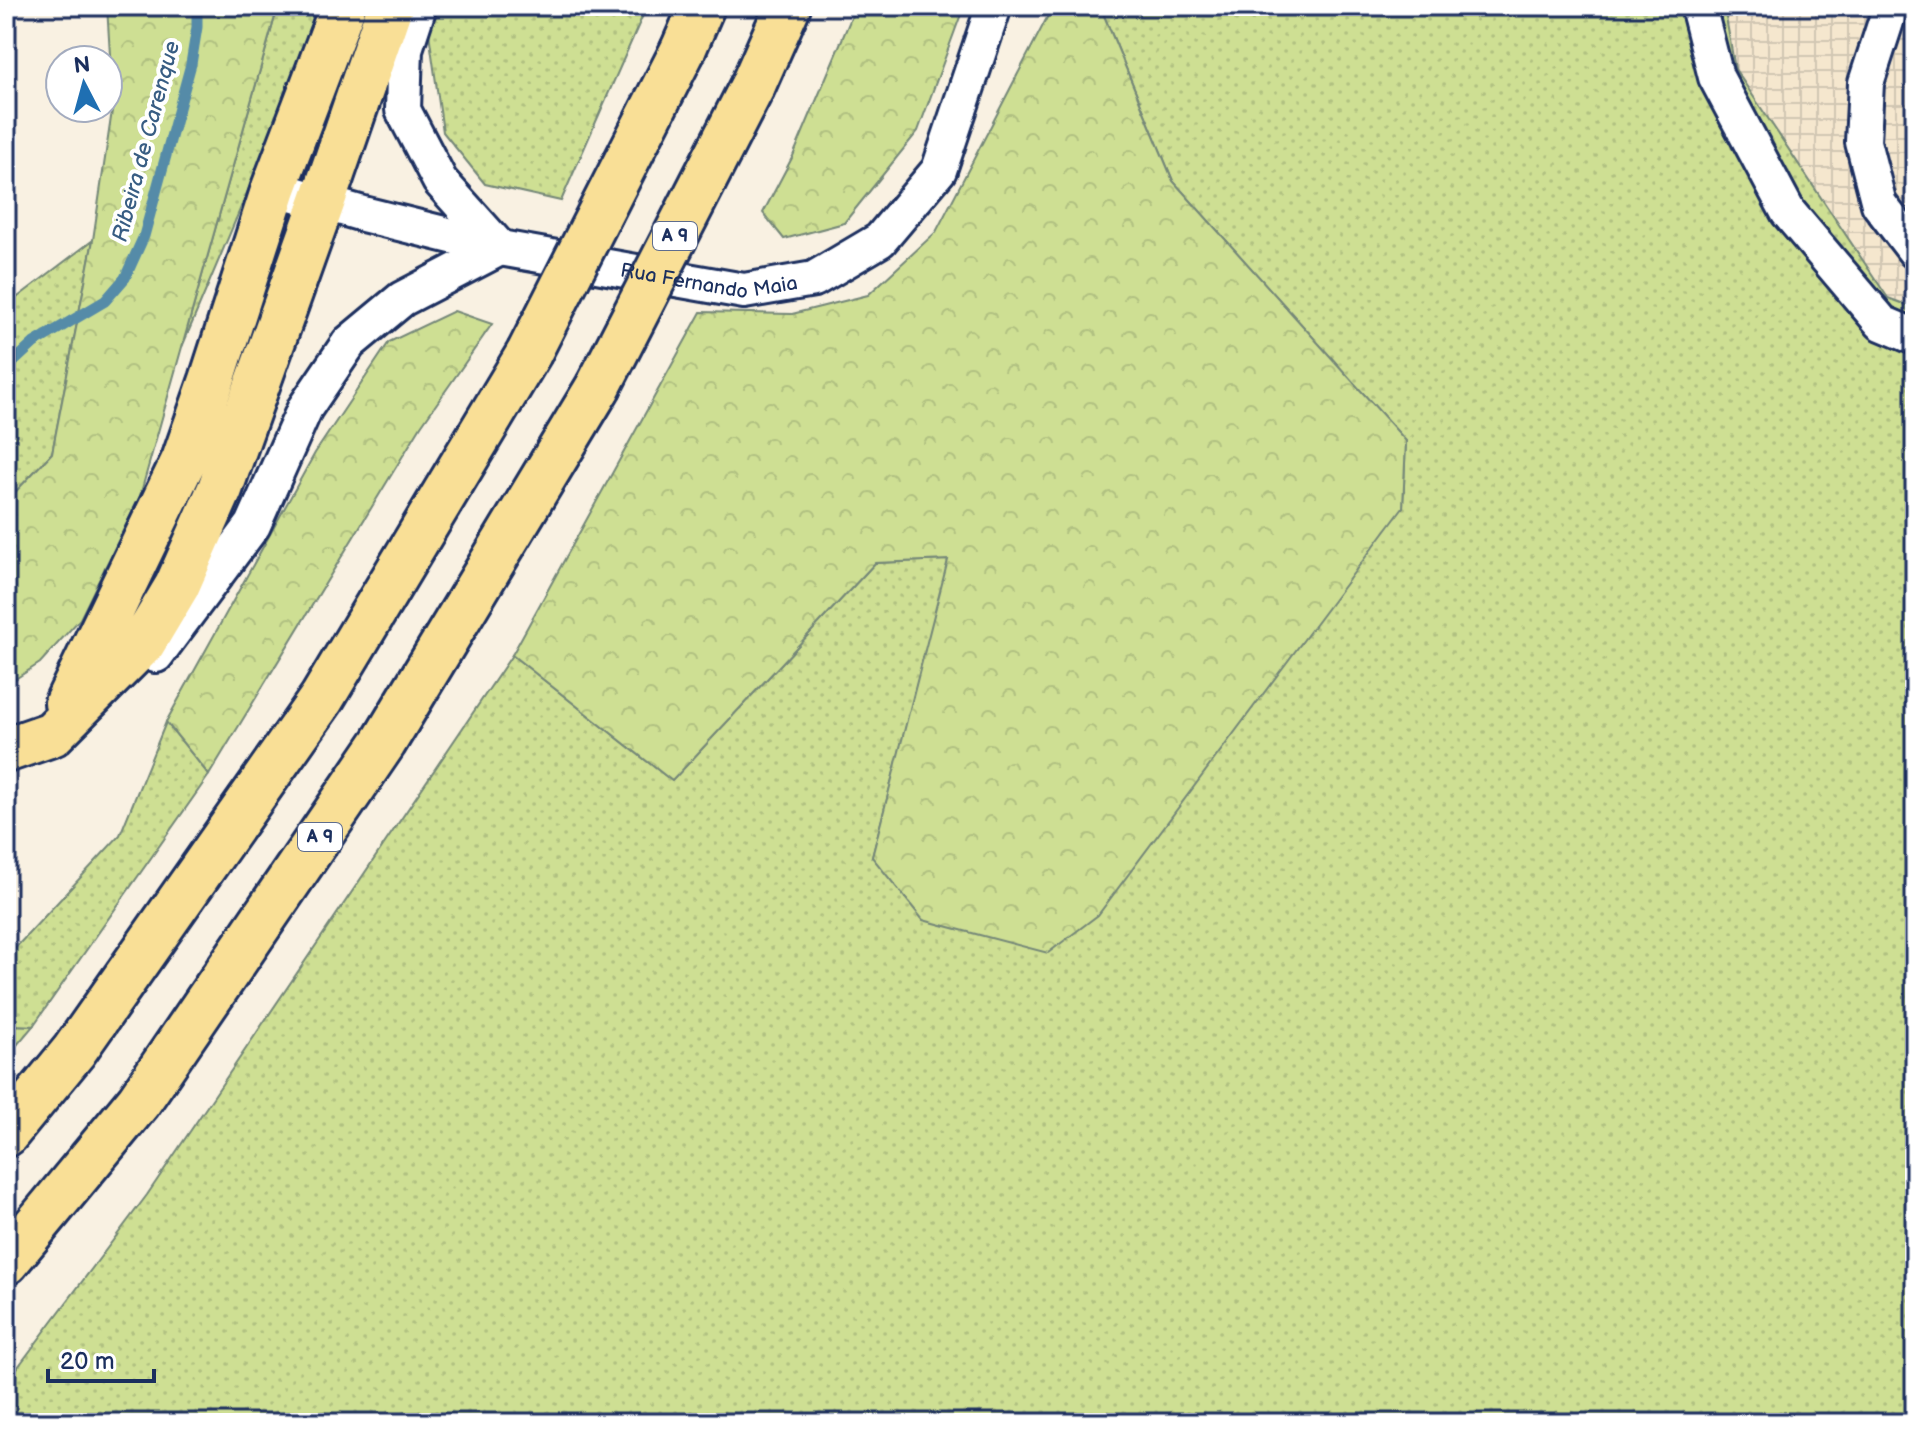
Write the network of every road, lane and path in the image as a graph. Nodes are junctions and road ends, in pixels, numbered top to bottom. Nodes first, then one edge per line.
1 (343, 6) edge
2 (390, 6) edge
3 (419, 6) edge
4 (702, 6) edge
5 (788, 6) edge
6 (994, 6) edge
7 (1698, 6) edge
8 (1891, 6) edge
9 (274, 188) junction
10 (322, 203) junction
11 (500, 248) junction
12 (1915, 251) edge
13 (1915, 337) edge
14 (52, 734) junction
15 (6, 750) edge
16 (6, 1134) edge
17 (6, 1262) edge

1 - 9 main road
2 - 10 main road
3 - 11 street
4 - 16 main road, bridge
5 - 17 main road, A 9, bridge
6 - 11 street, Rua Fernando Maia
7 - 13 street
8 - 12 street
9 - 10 street, Rua Fernando Maia
9 - 14 main road
10 - 11 street, Rua Fernando Maia
10 - 14 main road
11 - 14 street
14 - 15 main road

